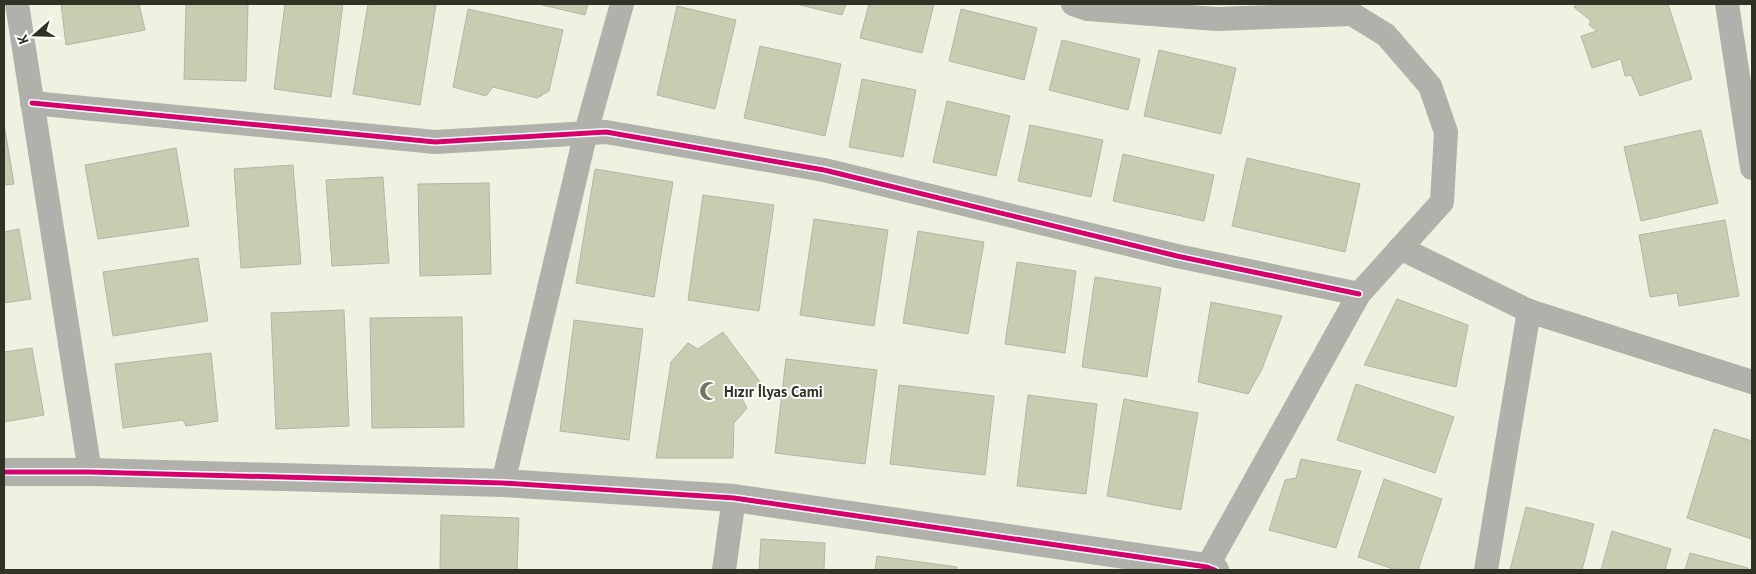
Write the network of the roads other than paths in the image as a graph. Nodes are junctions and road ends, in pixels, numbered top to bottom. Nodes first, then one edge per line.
1 (17, 4) edge
2 (622, 4) edge
3 (1073, 4) edge
4 (1727, 4) edge
5 (32, 103) junction
6 (586, 132) junction
7 (1752, 168) edge
8 (1400, 248) junction
9 (1359, 294) junction
10 (1529, 311) junction
11 (1752, 382) edge
12 (4, 472) edge
13 (90, 472) junction
14 (503, 482) junction
15 (734, 498) junction
16 (1211, 569) edge
17 (724, 570) edge
18 (1486, 570) edge

1 - 5 street
2 - 6 street
3 - 8 street
4 - 7 street
5 - 6 street
5 - 13 street
6 - 9 street
6 - 14 street
8 - 9 street
8 - 10 street
9 - 16 street
10 - 11 street
10 - 18 street
12 - 13 street
13 - 14 street
14 - 15 street
15 - 16 street
15 - 17 street

